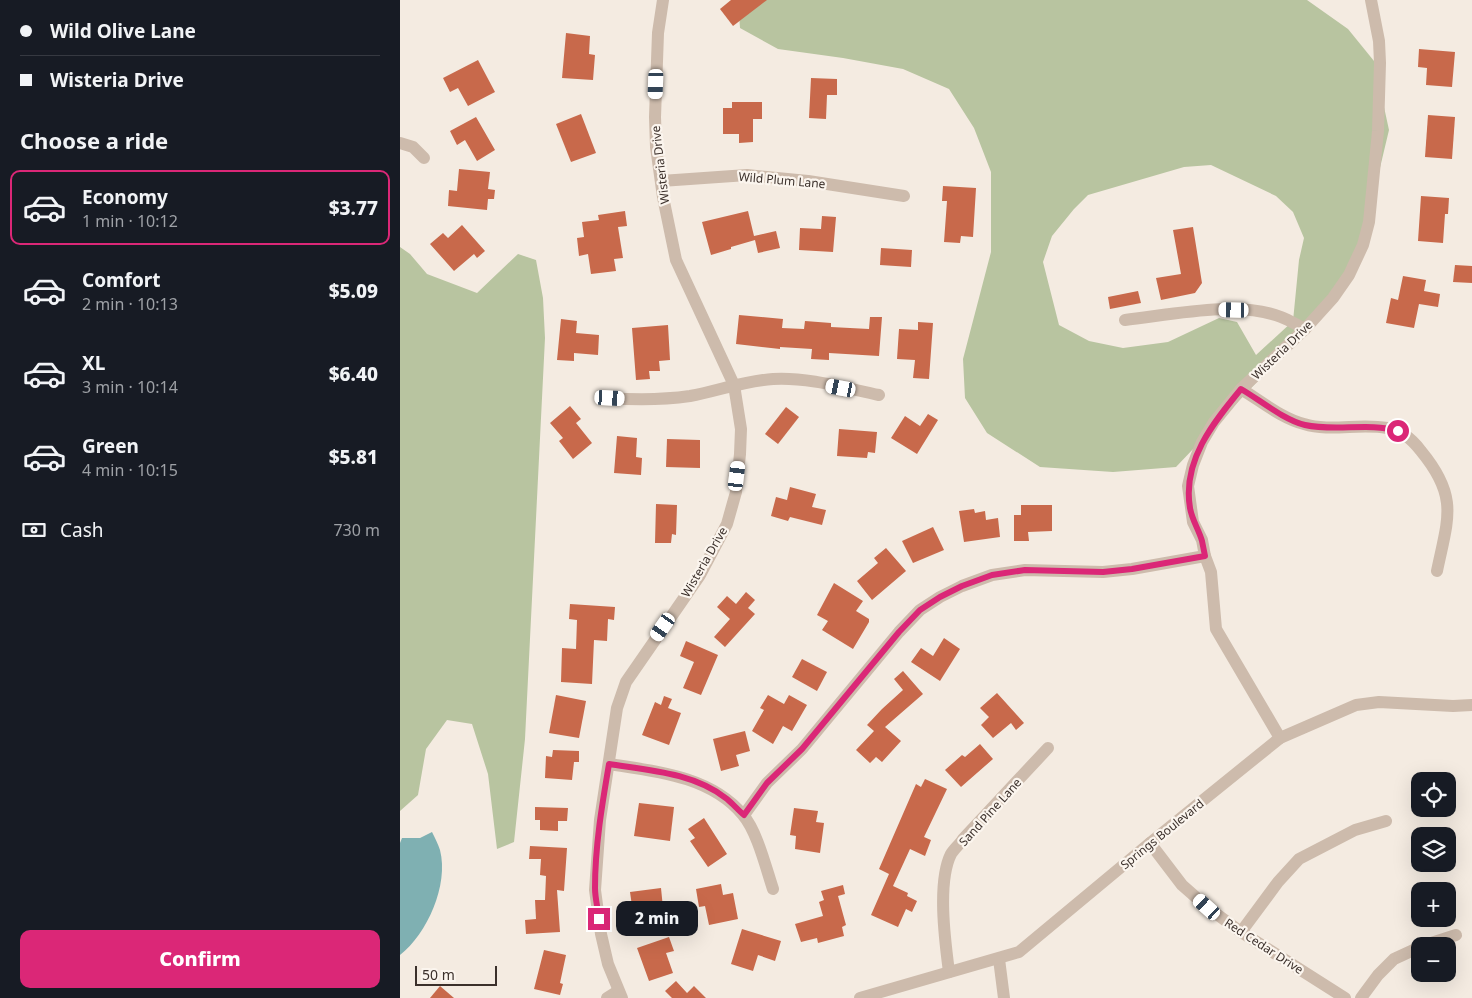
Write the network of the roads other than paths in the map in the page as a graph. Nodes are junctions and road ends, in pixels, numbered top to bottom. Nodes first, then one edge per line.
1 (663, 0) edge
2 (1371, 0) edge
3 (400, 143) edge
4 (424, 158) dead end
5 (661, 181) junction
6 (904, 196) dead end
7 (1125, 320) dead end
8 (1305, 329) junction
9 (734, 384) junction
10 (1241, 389) junction
11 (879, 395) dead end
12 (610, 398) dead end
13 (1205, 556) junction
14 (1438, 571) dead end
15 (1472, 704) edge
16 (1280, 738) junction
17 (1048, 748) dead end
18 (609, 764) junction
19 (744, 815) junction
20 (1386, 820) dead end
21 (1150, 842) junction
22 (773, 889) dead end
23 (1241, 932) junction
24 (1456, 935) dead end
25 (1450, 937) edge
26 (1411, 951) edge
27 (999, 959) junction
28 (949, 972) junction
29 (616, 996) edge
30 (860, 998) edge
31 (1004, 998) edge
32 (1345, 998) edge
33 (1361, 998) edge

1 - 5 street, Wisteria Drive
2 - 8 street, Wisteria Drive
3 - 4 street
5 - 6 street, Wild Plum Lane
5 - 9 street, Wisteria Drive
7 - 8 street
8 - 10 street, Wisteria Drive
9 - 11 street
9 - 12 street
9 - 18 street, Wisteria Drive
10 - 13 street, Wisteria Drive
10 - 14 street
13 - 16 street, Wisteria Drive
13 - 19 street
15 - 16 street, Springs Boulevard
16 - 21 street, Springs Boulevard
17 - 28 street, Sand Pine Lane
18 - 19 street
18 - 29 street, Wisteria Drive
19 - 22 street
20 - 23 street
21 - 23 street, Red Cedar Drive
21 - 27 street, Springs Boulevard
23 - 32 street, Red Cedar Drive
24 - 25 street
26 - 33 street
27 - 28 street, Springs Boulevard
27 - 31 street
28 - 30 street, Springs Boulevard

